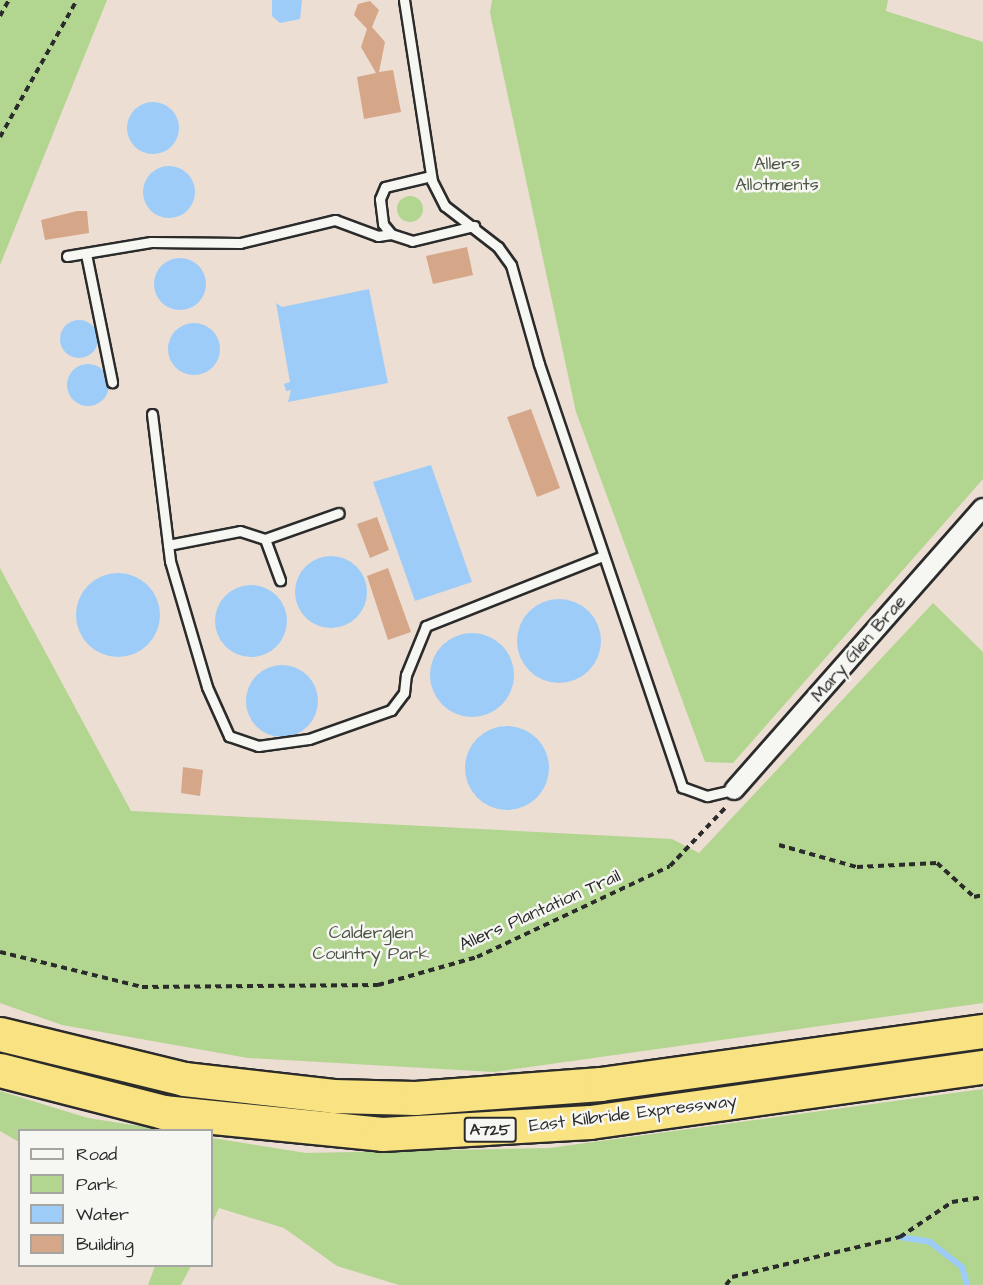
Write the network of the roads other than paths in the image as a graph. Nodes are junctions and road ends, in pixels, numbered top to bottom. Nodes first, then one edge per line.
1 (404, 0) edge
2 (431, 176) junction
3 (474, 226) junction
4 (391, 234) junction
5 (86, 254) junction
6 (67, 256) dead end
7 (112, 382) dead end
8 (152, 414) dead end
9 (983, 508) edge
10 (339, 513) dead end
11 (265, 539) junction
12 (168, 545) junction
13 (603, 556) junction
14 (280, 580) dead end
15 (734, 790) joint
16 (983, 1031) edge
17 (0, 1034) edge
18 (983, 1067) edge
19 (0, 1070) edge

1 - 2 lane
2 - 3 lane
2 - 4 lane
3 - 4 lane
3 - 13 lane
4 - 5 lane
5 - 6 lane
5 - 7 lane
8 - 12 lane
9 - 15 street, Mary Glen Brae
10 - 11 lane
11 - 12 lane
11 - 14 lane
12 - 13 lane
13 - 15 lane
16 - 17 highway, East Kilbride Expressway / A725
18 - 19 highway, East Kilbride Expressway / A725

